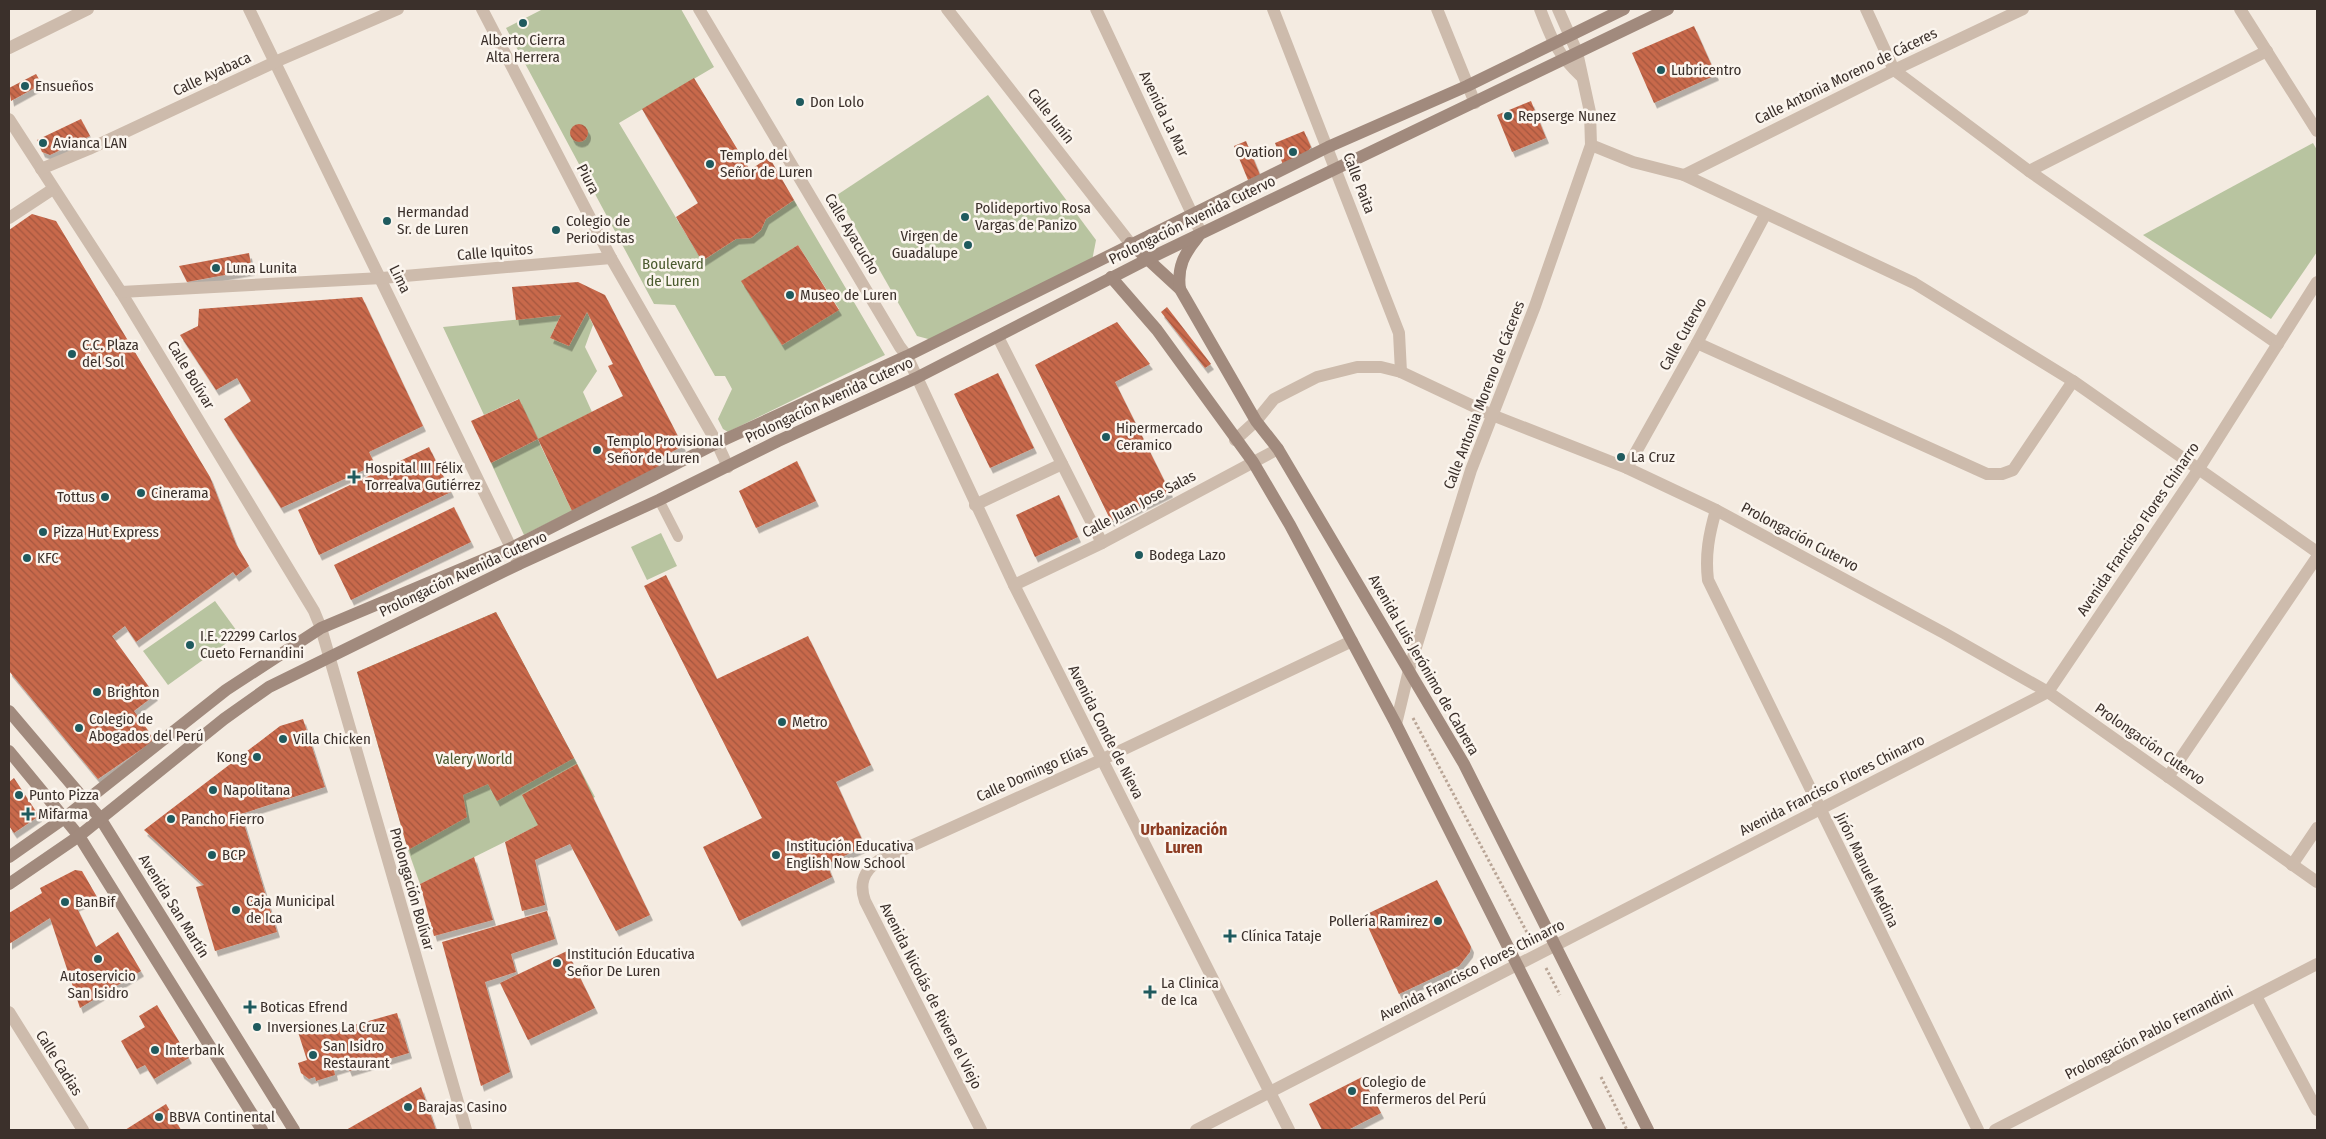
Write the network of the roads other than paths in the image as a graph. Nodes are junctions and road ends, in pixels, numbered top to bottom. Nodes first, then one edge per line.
1 (88, 9) edge
2 (249, 9) edge
3 (398, 9) edge
4 (482, 9) edge
5 (699, 9) edge
6 (947, 9) edge
7 (1096, 9) edge
8 (1273, 9) edge
9 (1438, 9) edge
10 (1540, 9) edge
11 (1558, 9) edge
12 (1624, 9) edge
13 (1668, 9) edge
14 (1866, 9) edge
15 (2023, 9) edge
16 (2240, 9) edge
17 (1568, 36) junction
18 (1553, 44) junction
19 (9, 48) edge
20 (2267, 51) junction
21 (1576, 52) junction
22 (1562, 59) junction
23 (275, 62) junction
24 (1894, 70) junction
25 (1582, 77) junction
26 (1467, 86) junction
27 (1475, 103) junction
28 (9, 119) edge
29 (2317, 131) edge
30 (1591, 145) junction
31 (1328, 147) junction
32 (40, 169) junction
33 (1335, 169) junction
34 (2029, 171) junction
35 (1684, 175) junction
36 (53, 189) junction
37 (1765, 214) junction
38 (1194, 215) junction
39 (9, 218) edge
40 (1201, 233) junction
41 (1130, 243) junction
42 (611, 258) junction
43 (1146, 260) junction
44 (382, 278) junction
45 (1111, 278) junction
46 (2317, 282) edge
47 (1180, 289) junction
48 (121, 292) junction
49 (998, 337) junction
50 (1697, 343) junction
51 (2278, 344) junction
52 (903, 351) junction
53 (1401, 372) junction
54 (916, 378) junction
55 (2073, 381) junction
56 (1492, 415) junction
57 (1256, 421) junction
58 (1235, 440) junction
59 (717, 443) junction
60 (1278, 449) junction
61 (1253, 462) junction
62 (1062, 464) junction
63 (728, 467) junction
64 (1627, 468) junction
65 (2198, 470) junction
66 (659, 500) junction
67 (975, 505) junction
68 (1716, 510) junction
69 (678, 537) dead end
70 (1102, 543) junction
71 (511, 548) junction
72 (2317, 552) edge
73 (2317, 557) edge
74 (519, 564) junction
75 (1014, 585) junction
76 (321, 628) junction
77 (1352, 642) junction
78 (328, 656) junction
79 (1409, 670) junction
80 (2048, 692) junction
81 (9, 711) edge
82 (1396, 724) junction
83 (9, 751) edge
84 (1101, 760) junction
85 (2168, 777) junction
86 (87, 800) junction
87 (1819, 810) junction
88 (100, 818) junction
89 (63, 819) junction
90 (2317, 828) edge
91 (79, 836) junction
92 (9, 857) edge
93 (2292, 865) junction
94 (865, 874) joint
95 (2317, 882) edge
96 (9, 884) edge
97 (1554, 946) junction
98 (2317, 964) edge
99 (1516, 966) junction
100 (2256, 996) junction
101 (9, 1012) edge
102 (1269, 1092) junction
103 (2317, 1110) edge
104 (82, 1130) edge
105 (262, 1130) edge
106 (294, 1130) edge
107 (466, 1130) edge
108 (981, 1130) edge
109 (1196, 1130) edge
110 (1289, 1130) edge
111 (1600, 1130) edge
112 (1648, 1130) edge
113 (1978, 1130) edge
114 (1995, 1130) edge

1 - 19 street
2 - 23 street, Lima
3 - 23 street, Calle Ayabaca
4 - 42 street, Piura
5 - 52 street, Calle Ayacucho
6 - 41 street, Calle Junín
7 - 38 street, Avenida La Mar
8 - 31 street, Calle Paita
9 - 26 street
10 - 18 street
11 - 17 street, Calle Antonia Moreno de Cáceres
12 - 17 street, Prolongación Avenida Cutervo
13 - 21 street, Prolongación Avenida Cutervo
14 - 24 street
15 - 24 street, Calle Antonia Moreno de Cáceres
16 - 20 street
17 - 18 street, Prolongación Avenida Cutervo
17 - 21 street, Calle Antonia Moreno de Cáceres
18 - 22 street
18 - 26 street, Prolongación Avenida Cutervo
20 - 29 street
20 - 34 street
21 - 22 street, Prolongación Avenida Cutervo
21 - 25 street, Calle Antonia Moreno de Cáceres
22 - 25 street
22 - 27 street, Prolongación Avenida Cutervo
23 - 32 street, Calle Ayabaca
23 - 44 street, Lima
24 - 34 street
24 - 35 street, Calle Antonia Moreno de Cáceres
25 - 30 street, Calle Antonia Moreno de Cáceres
26 - 27 street
26 - 31 street, Prolongación Avenida Cutervo
27 - 33 street, Prolongación Avenida Cutervo
28 - 32 street, Calle Bolívar
30 - 35 street
30 - 56 street, Calle Antonia Moreno de Cáceres
31 - 33 street, Calle Paita
31 - 38 street, Prolongación Avenida Cutervo
32 - 36 street, Calle Bolívar
33 - 40 street, Prolongación Avenida Cutervo
33 - 53 street, Calle Paita
34 - 51 street
35 - 37 street
36 - 39 street
36 - 48 street, Calle Bolívar
37 - 50 street, Calle Cutervo
37 - 55 street
38 - 40 street, Avenida La Mar
38 - 41 street, Prolongación Avenida Cutervo
40 - 43 street, Prolongación Avenida Cutervo
40 - 47 street
41 - 43 street, Avenida Luis Jerónimo de Cabrera
41 - 52 street, Prolongación Avenida Cutervo
42 - 44 street, Calle Iquitos
42 - 59 street, Piura
43 - 45 street, Prolongación Avenida Cutervo
43 - 47 street, Avenida Luis Jerónimo de Cabrera
44 - 48 street, Calle Iquitos
44 - 71 street, Lima
45 - 49 street, Prolongación Avenida Cutervo
45 - 58 street
46 - 51 street, Avenida Francisco Flores Chinarro
47 - 57 street, Avenida Luis Jerónimo de Cabrera
48 - 76 street, Calle Bolívar
49 - 54 street, Prolongación Avenida Cutervo
49 - 62 street
50 - 55 street
50 - 64 street, Calle Cutervo
51 - 65 street, Avenida Francisco Flores Chinarro
52 - 54 street, Avenida Conde de Nieva
52 - 59 street, Prolongación Avenida Cutervo
53 - 56 street, Prolongación Cutervo
53 - 57 street, Prolongación Cutervo
54 - 63 street, Prolongación Avenida Cutervo
54 - 67 street, Avenida Conde de Nieva
55 - 65 street
56 - 64 street, Prolongación Cutervo
56 - 79 street, Calle Antonia Moreno de Cáceres
57 - 58 street, Prolongación Cutervo
57 - 60 street, Avenida Luis Jerónimo de Cabrera
58 - 61 street
59 - 63 street, Piura
59 - 71 street, Prolongación Avenida Cutervo
60 - 61 street, Calle Juan Jose Salas
60 - 79 street, Avenida Luis Jerónimo de Cabrera
61 - 70 street, Calle Juan Jose Salas
61 - 77 street
62 - 67 street
62 - 70 street
63 - 66 street, Prolongación Avenida Cutervo
64 - 68 street, Prolongación Cutervo
65 - 72 street
65 - 80 street, Avenida Francisco Flores Chinarro
66 - 69 lane
66 - 74 street, Prolongación Avenida Cutervo
67 - 75 street, Avenida Conde de Nieva
68 - 80 street, Prolongación Cutervo
68 - 87 street, Jirón Manuel Medina
70 - 75 street, Calle Juan Jose Salas
71 - 74 street, Lima
71 - 76 street, Prolongación Avenida Cutervo
73 - 85 street
74 - 78 street, Prolongación Avenida Cutervo
75 - 84 street, Avenida Conde de Nieva
76 - 78 street, Calle Bolívar
76 - 86 street, Prolongación Avenida Cutervo
77 - 82 street
77 - 84 street, Calle Domingo Elías
78 - 88 street, Prolongación Avenida Cutervo
78 - 107 street, Prolongación Bolívar
79 - 82 street, Calle Antonia Moreno de Cáceres
79 - 97 street, Avenida Luis Jerónimo de Cabrera
80 - 85 street, Prolongación Cutervo
80 - 87 street, Avenida Francisco Flores Chinarro
81 - 86 street, Avenida San Martín
82 - 99 street
83 - 89 street
84 - 94 street, Calle Domingo Elías
84 - 102 street, Avenida Conde de Nieva
85 - 93 street, Prolongación Cutervo
86 - 88 street, Avenida San Martín
86 - 89 street, Prolongación Avenida Cutervo
87 - 97 street, Avenida Francisco Flores Chinarro
87 - 113 street, Jirón Manuel Medina
88 - 91 street, Prolongación Avenida Cutervo
88 - 106 street, Avenida San Martín
89 - 91 street
89 - 92 street, Prolongación Avenida Cutervo
90 - 93 street
91 - 96 street, Prolongación Avenida Cutervo
91 - 105 street
93 - 95 street, Prolongación Cutervo
94 - 108 street, Avenida Nicolás de Rivera el Viejo
97 - 99 street, Avenida Francisco Flores Chinarro
97 - 112 street, Avenida Luis Jerónimo de Cabrera
98 - 100 street, Prolongación Pablo Fernandini
99 - 102 street, Avenida Francisco Flores Chinarro
99 - 111 street
100 - 103 street
100 - 114 street, Prolongación Pablo Fernandini
101 - 104 street, Calle Cadias
102 - 109 street, Avenida Francisco Flores Chinarro
102 - 110 street, Avenida Conde de Nieva

